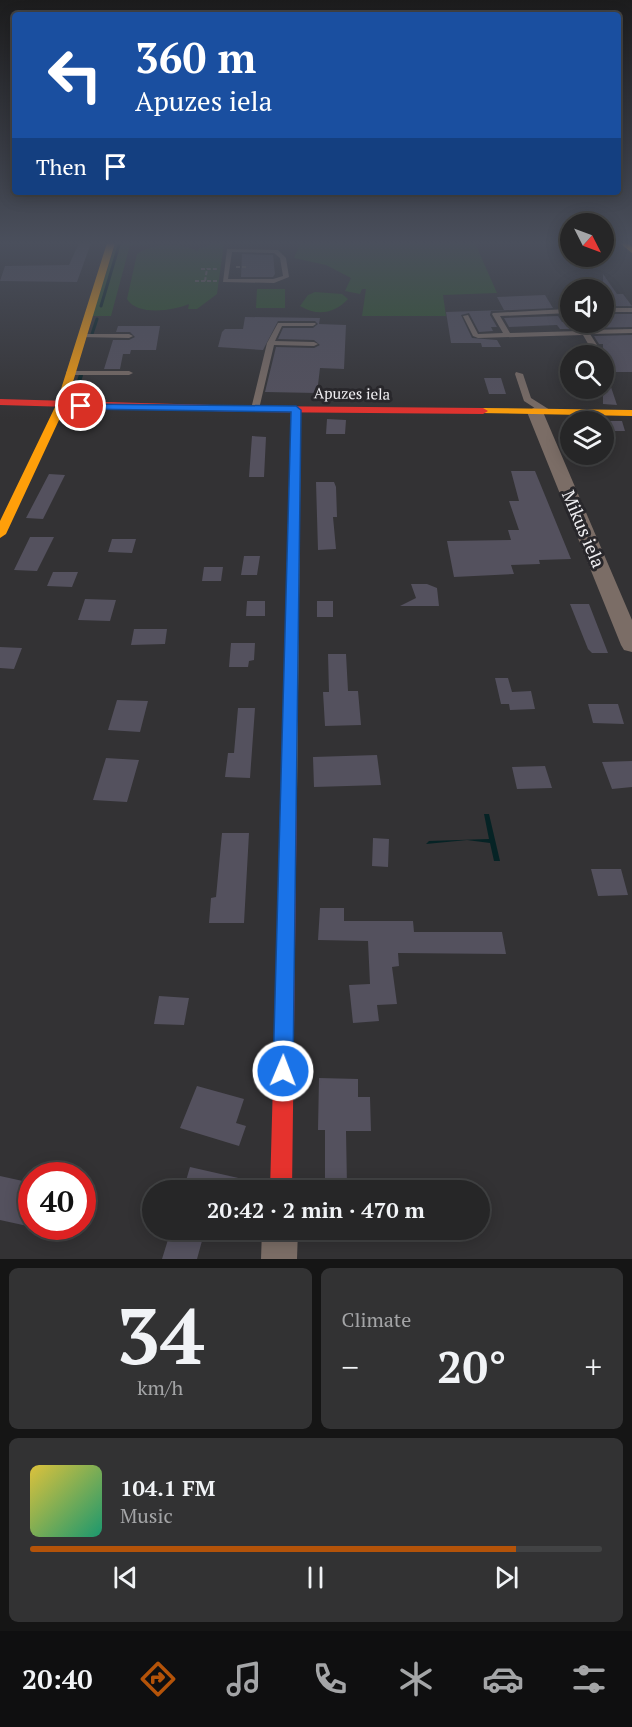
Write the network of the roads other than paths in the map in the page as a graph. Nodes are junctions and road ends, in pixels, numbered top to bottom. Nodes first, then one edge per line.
1 (92, 302) edge
2 (614, 310) edge
3 (632, 310) edge
4 (560, 311) edge
5 (466, 316) dead end
6 (313, 324) dead end
7 (614, 330) edge
8 (632, 330) edge
9 (560, 332) edge
10 (584, 333) edge
11 (508, 334) junction
12 (81, 336) junction
13 (129, 336) dead end
14 (271, 343) junction
15 (314, 344) dead end
16 (593, 345) dead end
17 (70, 373) junction
18 (129, 373) dead end
19 (519, 374) dead end
20 (0, 402) edge
21 (61, 405) junction
22 (255, 409) junction
23 (296, 410) junction
24 (541, 412) junction
25 (632, 413) edge
26 (0, 534) edge
27 (632, 645) edge
28 (281, 1180) edge
29 (280, 1240) edge
30 (279, 1259) edge

1 - 12 street
2 - 3 lane
4 - 11 lane
5 - 11 lane
6 - 14 lane
7 - 8 lane
9 - 11 lane
10 - 16 lane
12 - 13 lane
12 - 17 street
14 - 15 lane
14 - 22 lane
17 - 18 lane
17 - 21 street
19 - 24 lane
20 - 21 street, Apuzes iela
21 - 22 street, Apuzes iela
21 - 26 street
22 - 23 street, Apuzes iela
23 - 24 street, Apuzes iela
23 - 28 street
24 - 25 street, Apuzes iela
24 - 27 street, Mikus iela
29 - 30 street

